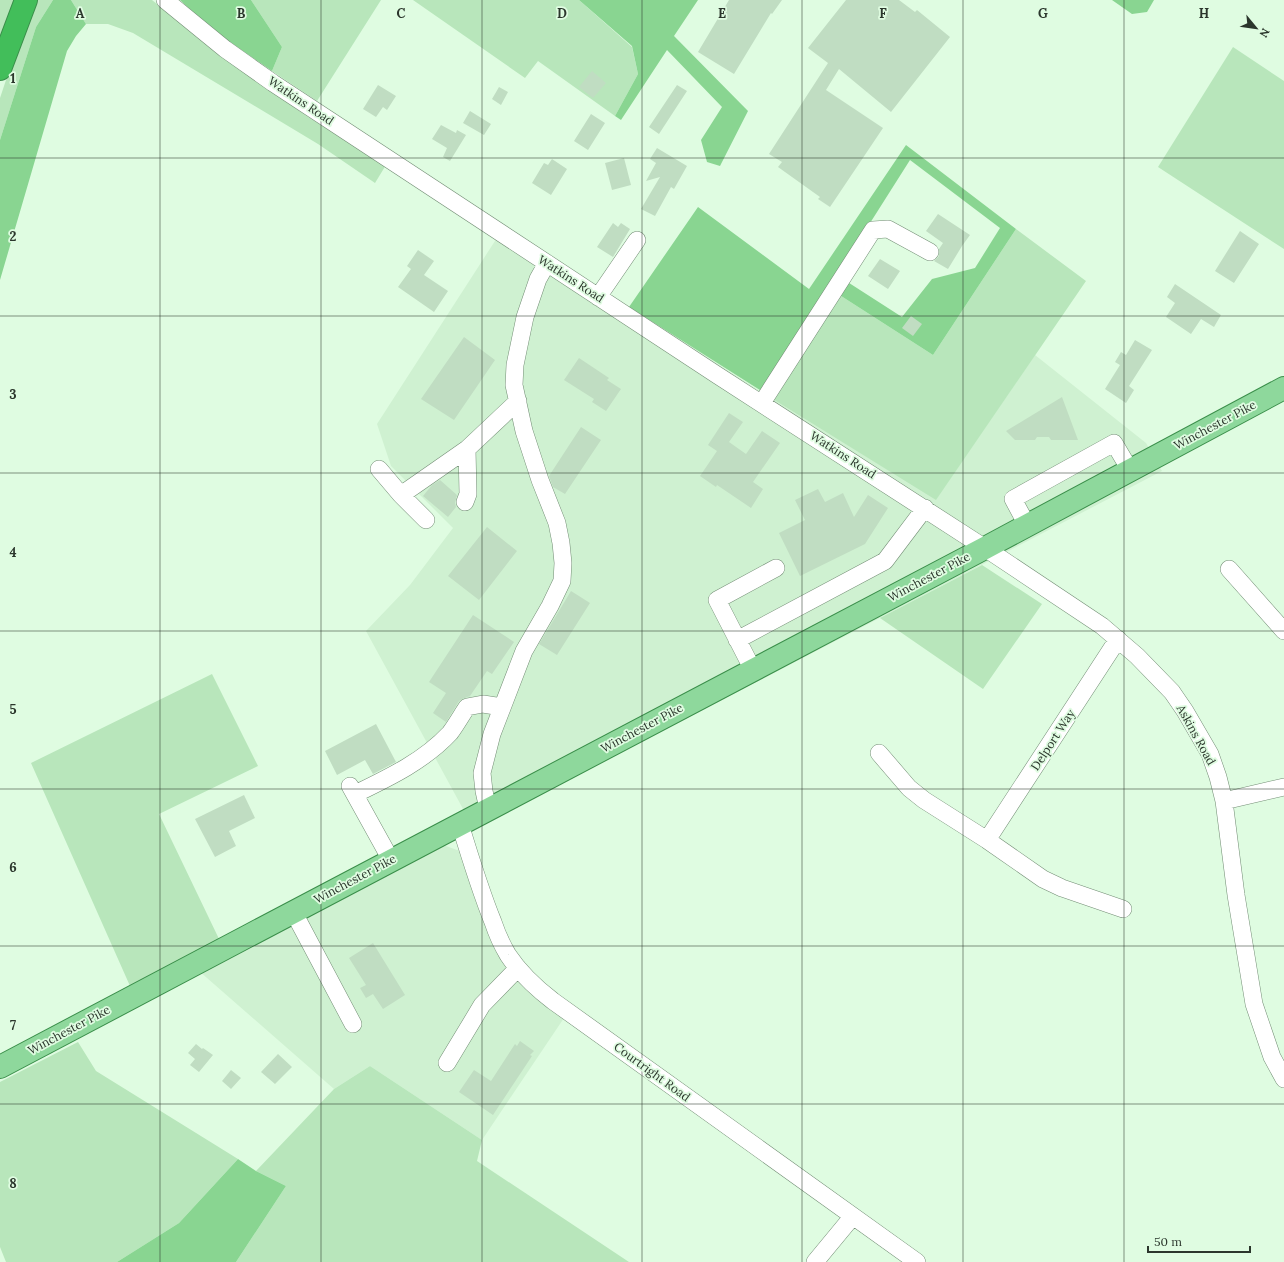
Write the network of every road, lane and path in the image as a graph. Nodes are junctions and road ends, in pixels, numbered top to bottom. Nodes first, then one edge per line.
1 (26, 0) edge
2 (164, 0) edge
3 (0, 69) edge
4 (637, 240) dead end
5 (930, 252) dead end
6 (547, 264) junction
7 (598, 296) junction
8 (1284, 388) edge
9 (518, 401) junction
10 (762, 403) junction
11 (467, 449) junction
12 (379, 469) dead end
13 (1130, 470) junction
14 (401, 495) junction
15 (465, 502) dead end
16 (925, 508) junction
17 (426, 520) dead end
18 (1027, 525) junction
19 (985, 548) junction
20 (776, 568) dead end
21 (1229, 569) dead end
22 (1284, 631) edge
23 (1118, 639) junction
24 (737, 640) junction
25 (753, 670) junction
26 (502, 707) junction
27 (878, 753) dead end
28 (1284, 787) edge
29 (1224, 801) junction
30 (488, 809) junction
31 (460, 824) junction
32 (987, 840) junction
33 (391, 860) junction
34 (1123, 909) dead end
35 (293, 912) junction
36 (518, 968) junction
37 (353, 1024) dead end
38 (447, 1063) dead end
39 (0, 1067) edge
40 (1284, 1078) edge
41 (853, 1216) junction
42 (815, 1262) edge
43 (917, 1262) edge

1 - 3 highway
2 - 6 street, Watkins Road
4 - 7 street
5 - 10 street
6 - 7 street, Watkins Road
6 - 9 street
7 - 10 street, Watkins Road
8 - 13 main road, Winchester Pike
9 - 11 street
9 - 26 street
10 - 16 street, Watkins Road
11 - 14 street
11 - 15 street
12 - 14 street
13 - 18 main road, Winchester Pike
13 - 18 street
14 - 17 street
16 - 19 street, Watkins Road
16 - 24 street
18 - 19 main road, Winchester Pike
19 - 23 street, Askins Road
19 - 25 main road, Winchester Pike
20 - 24 street
21 - 22 street
23 - 29 street, Askins Road
23 - 32 street, Delport Way
24 - 25 street
25 - 30 main road, Winchester Pike
26 - 30 street
26 - 33 street
27 - 32 street
28 - 29 street
29 - 40 street, Askins Road
30 - 31 main road, Winchester Pike
31 - 33 main road, Winchester Pike
31 - 36 street, Courtright Road
32 - 34 street
33 - 35 main road, Winchester Pike
35 - 37 street
35 - 39 main road, Winchester Pike
36 - 38 street
36 - 41 street, Courtright Road
41 - 42 street
41 - 43 street, Courtright Road

